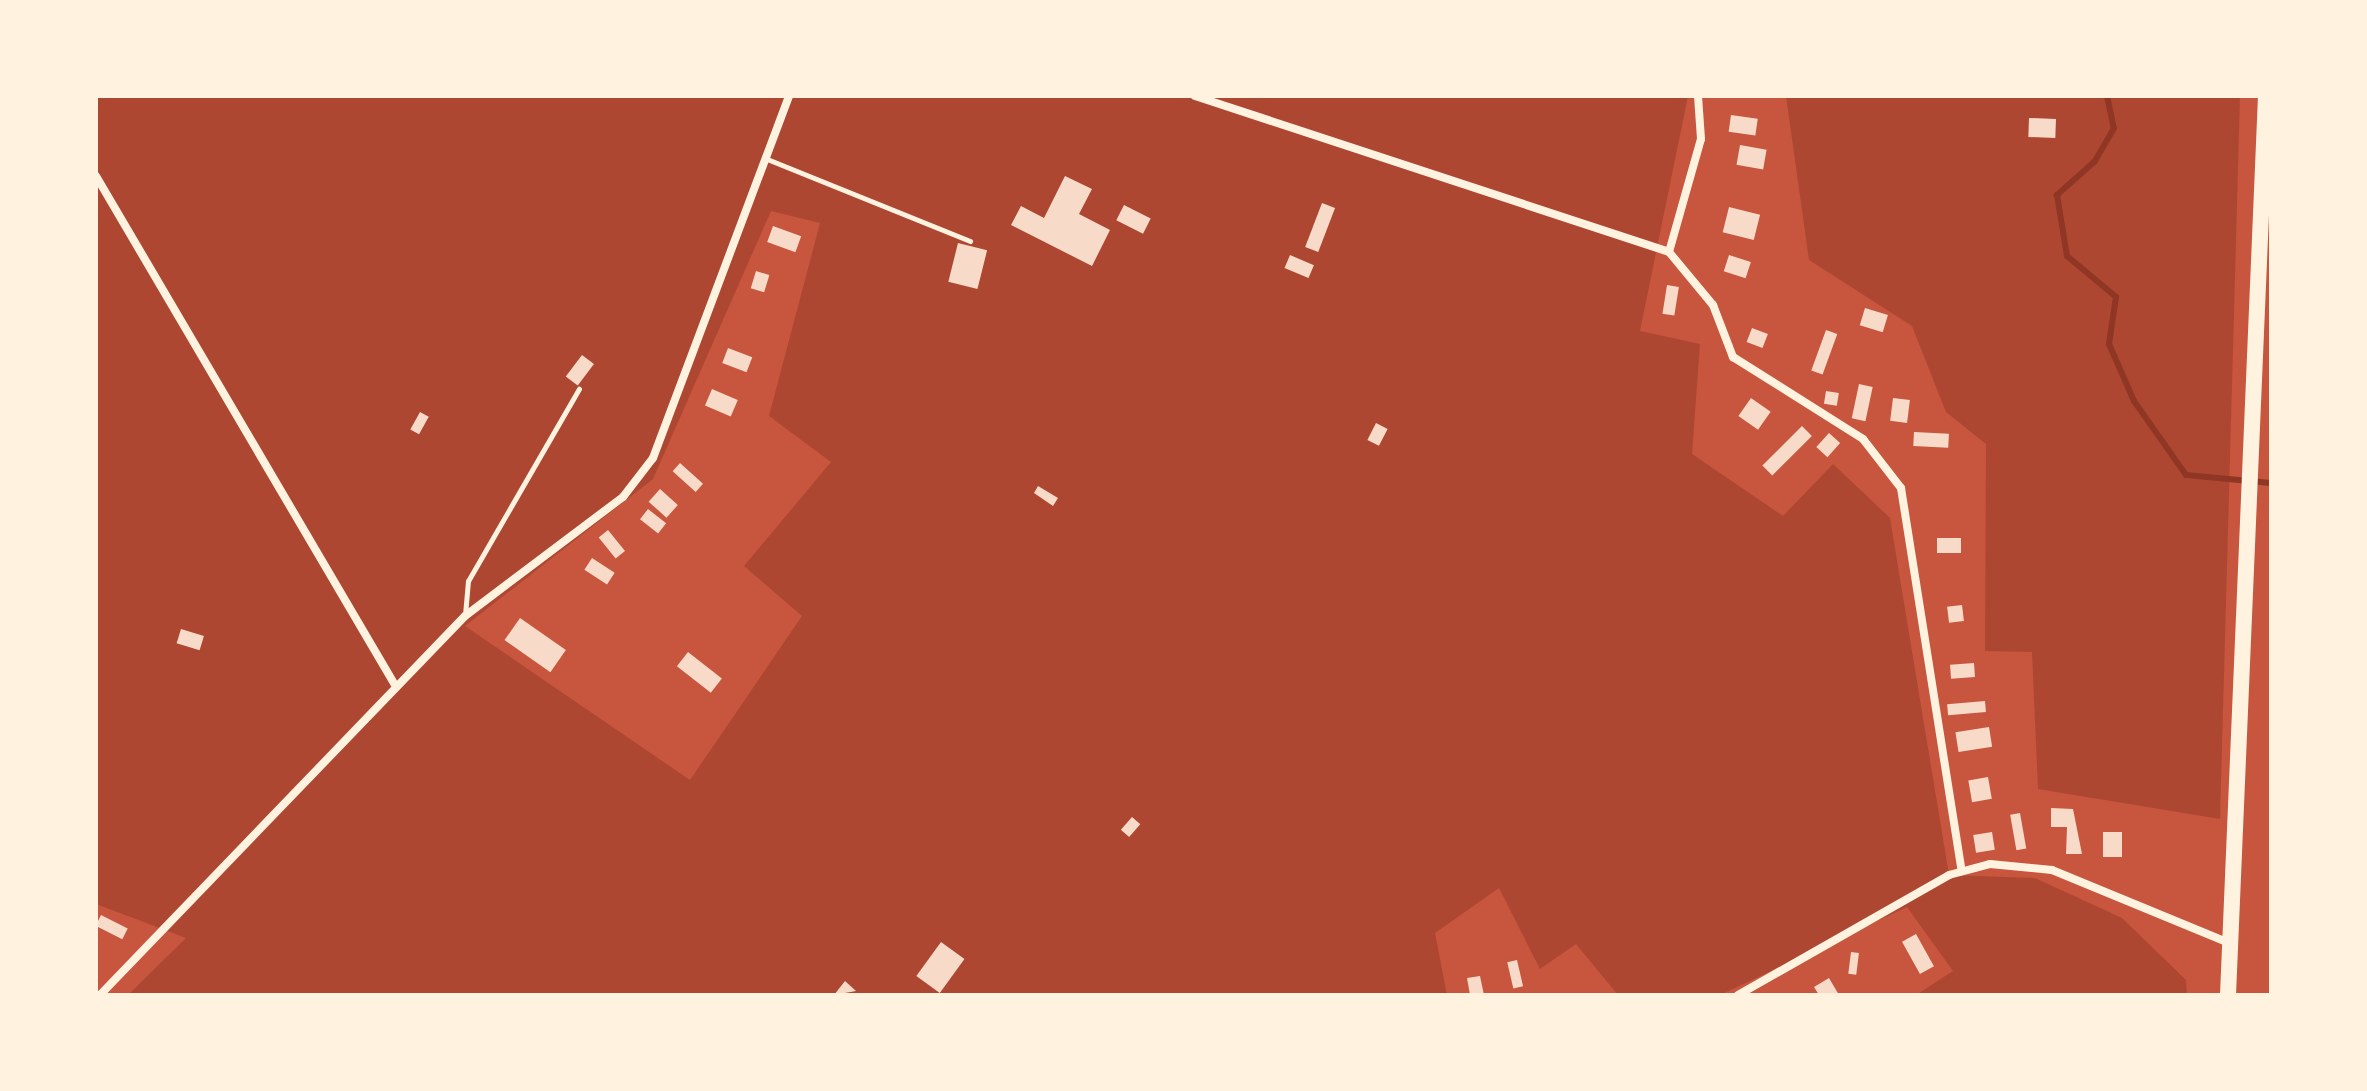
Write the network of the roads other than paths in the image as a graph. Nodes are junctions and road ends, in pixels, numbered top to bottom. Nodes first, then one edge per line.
1 (789, 96) edge
2 (1195, 96) edge
3 (1698, 96) edge
4 (2266, 96) edge
5 (767, 159) junction
6 (96, 176) edge
7 (970, 241) dead end
8 (1669, 252) junction
9 (579, 389) dead end
10 (465, 616) junction
11 (395, 685) junction
12 (1962, 871) junction
13 (2230, 943) junction
14 (100, 995) edge
15 (1738, 995) edge
16 (2228, 995) edge

1 - 5 street
2 - 8 street
3 - 8 street
4 - 13 main road
5 - 7 lane
5 - 10 street
6 - 11 street
8 - 12 street
9 - 10 lane
10 - 11 street
11 - 14 street
12 - 13 street
12 - 15 street
13 - 16 main road

